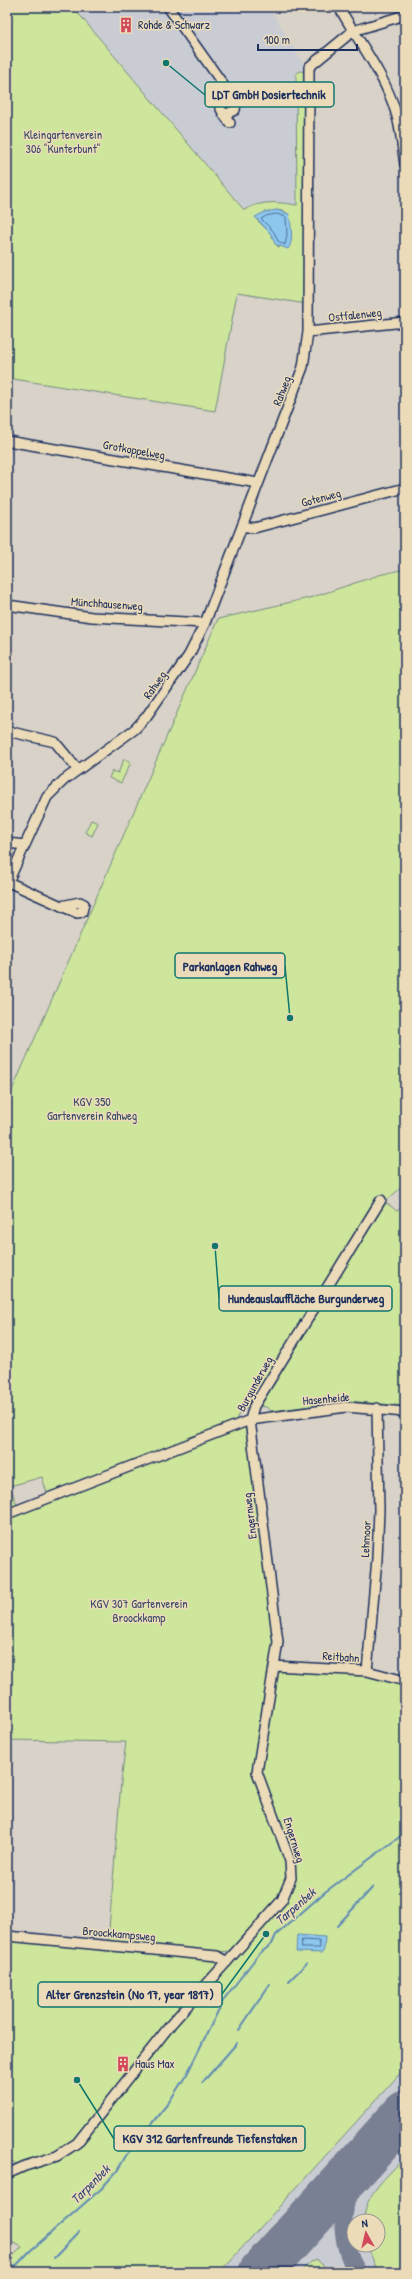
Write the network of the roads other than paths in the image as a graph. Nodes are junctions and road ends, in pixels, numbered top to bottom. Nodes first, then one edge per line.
1 (168, 7) edge
2 (339, 7) edge
3 (405, 15) edge
4 (353, 31) junction
5 (220, 80) junction
6 (224, 115) junction
7 (230, 123) dead end
8 (405, 164) edge
9 (405, 322) edge
10 (308, 332) junction
11 (7, 441) edge
12 (258, 483) junction
13 (405, 488) edge
14 (242, 526) junction
15 (7, 605) edge
16 (205, 623) junction
17 (7, 731) edge
18 (78, 770) junction
19 (7, 843) edge
20 (24, 845) junction
21 (7, 883) edge
22 (61, 906) dead end
23 (381, 1200) dead end
24 (377, 1408) junction
25 (405, 1412) edge
26 (250, 1420) junction
27 (7, 1514) edge
28 (274, 1666) junction
29 (367, 1671) junction
30 (405, 1681) edge
31 (7, 1936) edge
32 (227, 1962) junction
33 (7, 2174) edge

1 - 5 street
2 - 4 street
3 - 4 street, Rahweg
4 - 8 street
4 - 10 street, Rahweg
5 - 6 street
5 - 6 street
6 - 7 street
9 - 10 street, Ostfalenweg
10 - 12 street, Rahweg
11 - 12 street, Grotkoppelweg
12 - 14 street, Rahweg
13 - 14 street, Gotenweg
14 - 16 street, Rahweg
15 - 16 street, Münchhausenweg
16 - 18 street, Rahweg
17 - 18 street
18 - 20 street, Rahweg
19 - 20 street
20 - 21 street, Rahweg
21 - 22 street
23 - 26 street, Burgunderweg
24 - 25 street, Hasenheide
24 - 26 street, Hasenheide
24 - 29 street, Lehmoor
26 - 27 street, Burgunderweg
26 - 28 street, Engernweg
28 - 29 street, Reitbahn
28 - 32 street, Engernweg
29 - 30 street, Reitbahn
31 - 32 street, Broockkampsweg
32 - 33 street, Engernweg

